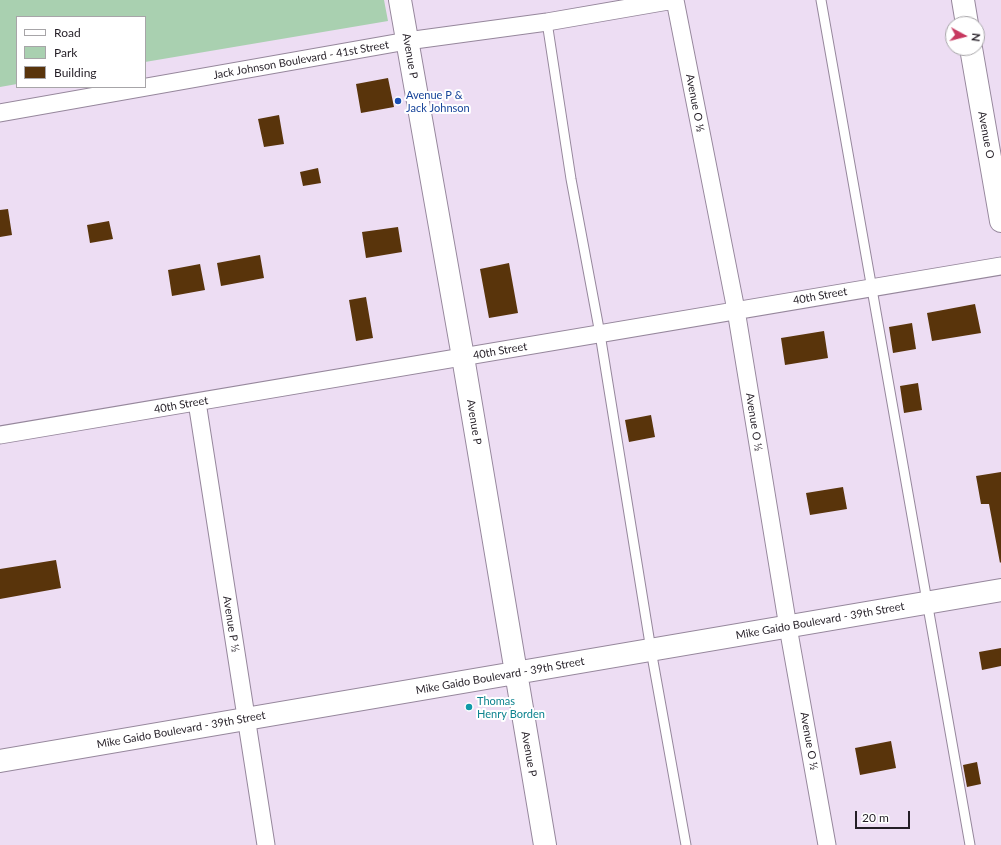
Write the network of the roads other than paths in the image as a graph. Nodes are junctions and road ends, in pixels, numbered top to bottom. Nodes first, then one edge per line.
1 (400, 0) edge
2 (674, 0) edge
3 (821, 0) edge
4 (963, 0) edge
5 (966, 16) edge
6 (547, 22) junction
7 (407, 41) junction
8 (972, 56) edge
9 (146, 87) edge
10 (141, 88) edge
11 (0, 113) edge
12 (1001, 221) edge
13 (1001, 266) edge
14 (872, 288) junction
15 (736, 310) junction
16 (600, 334) junction
17 (463, 357) junction
18 (197, 402) junction
19 (0, 436) edge
20 (1001, 590) edge
21 (928, 603) junction
22 (788, 627) junction
23 (651, 650) junction
24 (515, 673) junction
25 (246, 719) junction
26 (0, 761) edge
27 (266, 845) edge
28 (545, 845) edge
29 (686, 845) edge
30 (827, 845) edge
31 (970, 845) edge

1 - 7 main road, Avenue P
2 - 6 street, Jack Johnson Boulevard - 41st Street
2 - 15 street, Avenue O ½
3 - 14 lane
4 - 5 main road
6 - 7 street, Jack Johnson Boulevard - 41st Street
6 - 16 lane
7 - 9 street, Jack Johnson Boulevard - 41st Street
7 - 17 main road, Avenue P
8 - 12 main road, Avenue O
10 - 11 street, Jack Johnson Boulevard - 41st Street
13 - 14 street, 40th Street
14 - 15 street, 40th Street
14 - 21 lane
15 - 16 street, 40th Street
15 - 22 street, Avenue O ½
16 - 17 street, 40th Street
16 - 23 lane
17 - 18 street, 40th Street
17 - 24 main road, Avenue P
18 - 19 street, 40th Street
18 - 25 street, Avenue P ½
20 - 21 main road, Mike Gaido Boulevard - 39th Street
21 - 22 main road, Mike Gaido Boulevard - 39th Street
21 - 31 lane
22 - 23 main road, Mike Gaido Boulevard - 39th Street
22 - 30 street, Avenue O ½
23 - 24 main road, Mike Gaido Boulevard - 39th Street
23 - 29 lane
24 - 25 main road, Mike Gaido Boulevard - 39th Street
24 - 28 main road, Avenue P
25 - 26 main road, Mike Gaido Boulevard - 39th Street
25 - 27 street, Avenue P ½

